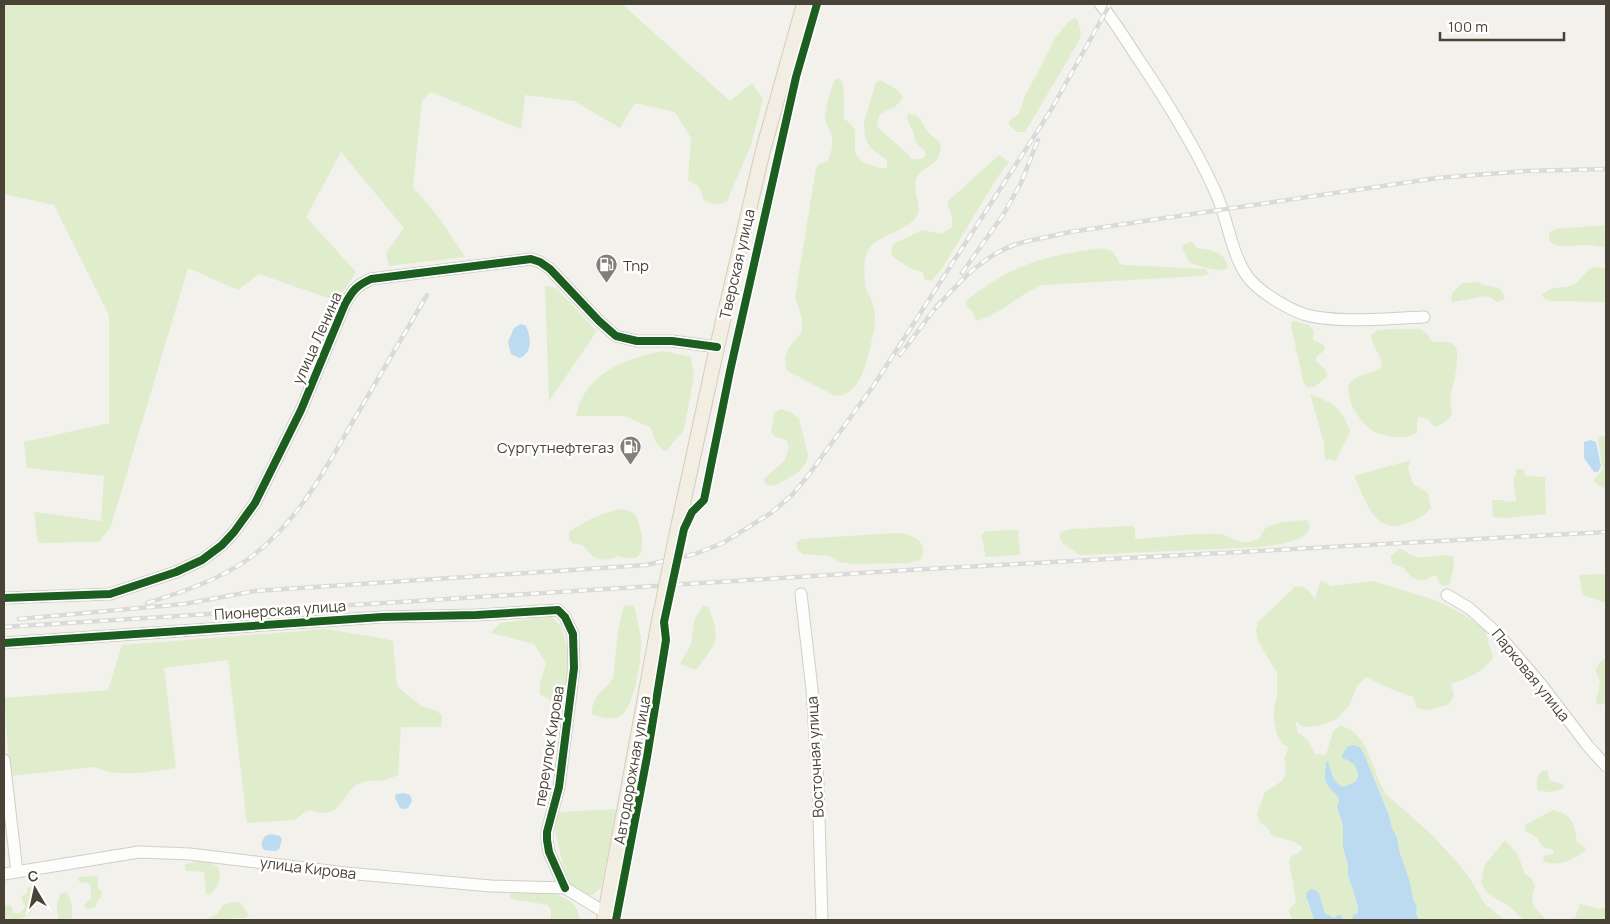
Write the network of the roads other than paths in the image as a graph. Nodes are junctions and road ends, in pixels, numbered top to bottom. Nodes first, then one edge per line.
1 (804, 4) edge
2 (1100, 4) edge
3 (1424, 318) dead end
4 (717, 347) junction
5 (678, 527) joint
6 (801, 594) dead end
7 (1447, 595) dead end
8 (4, 598) edge
9 (558, 610) joint
10 (4, 643) edge
11 (4, 760) edge
12 (1606, 766) edge
13 (17, 872) junction
14 (4, 874) edge
15 (564, 888) junction
16 (605, 917) edge
17 (822, 920) edge

1 - 4 main road, Тверская улица
2 - 3 street
4 - 5 main road, Тверская улица
4 - 8 street, улица Ленина
5 - 16 main road, Автодорожная улица, bridge
6 - 17 street, Восточная улица
7 - 12 street, Парковая улица
9 - 10 street, Пионерская улица
9 - 15 street, переулок Кирова
11 - 13 street
13 - 14 street, улица Кирова
13 - 15 street, улица Кирова
15 - 16 street, улица Кирова

